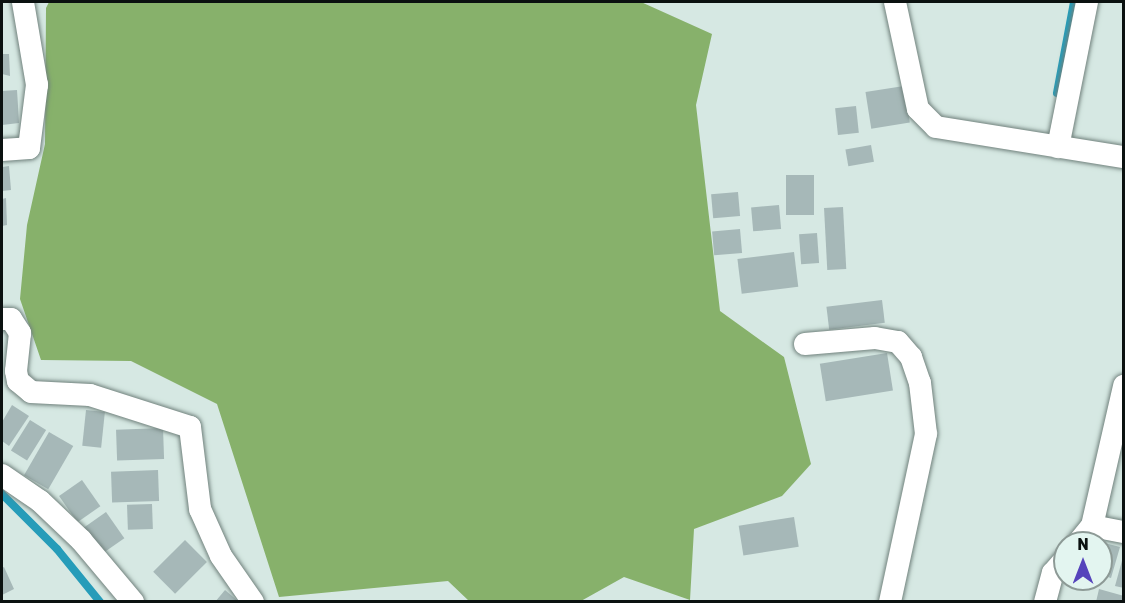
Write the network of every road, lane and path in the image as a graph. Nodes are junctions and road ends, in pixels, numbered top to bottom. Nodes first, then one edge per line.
1 (23, 2) edge
2 (895, 2) edge
3 (1087, 2) edge
4 (1058, 147) junction
5 (2, 150) edge
6 (1124, 157) edge
7 (2, 319) edge
8 (805, 344) dead end
9 (1124, 386) edge
10 (2, 474) edge
11 (1086, 531) edge
12 (1053, 573) edge
13 (133, 602) edge
14 (253, 602) edge
15 (890, 602) edge
16 (1046, 602) edge

1 - 5 street
2 - 4 street
3 - 4 street
4 - 6 street
7 - 14 street
8 - 15 street
9 - 11 street
10 - 13 street
12 - 16 street

